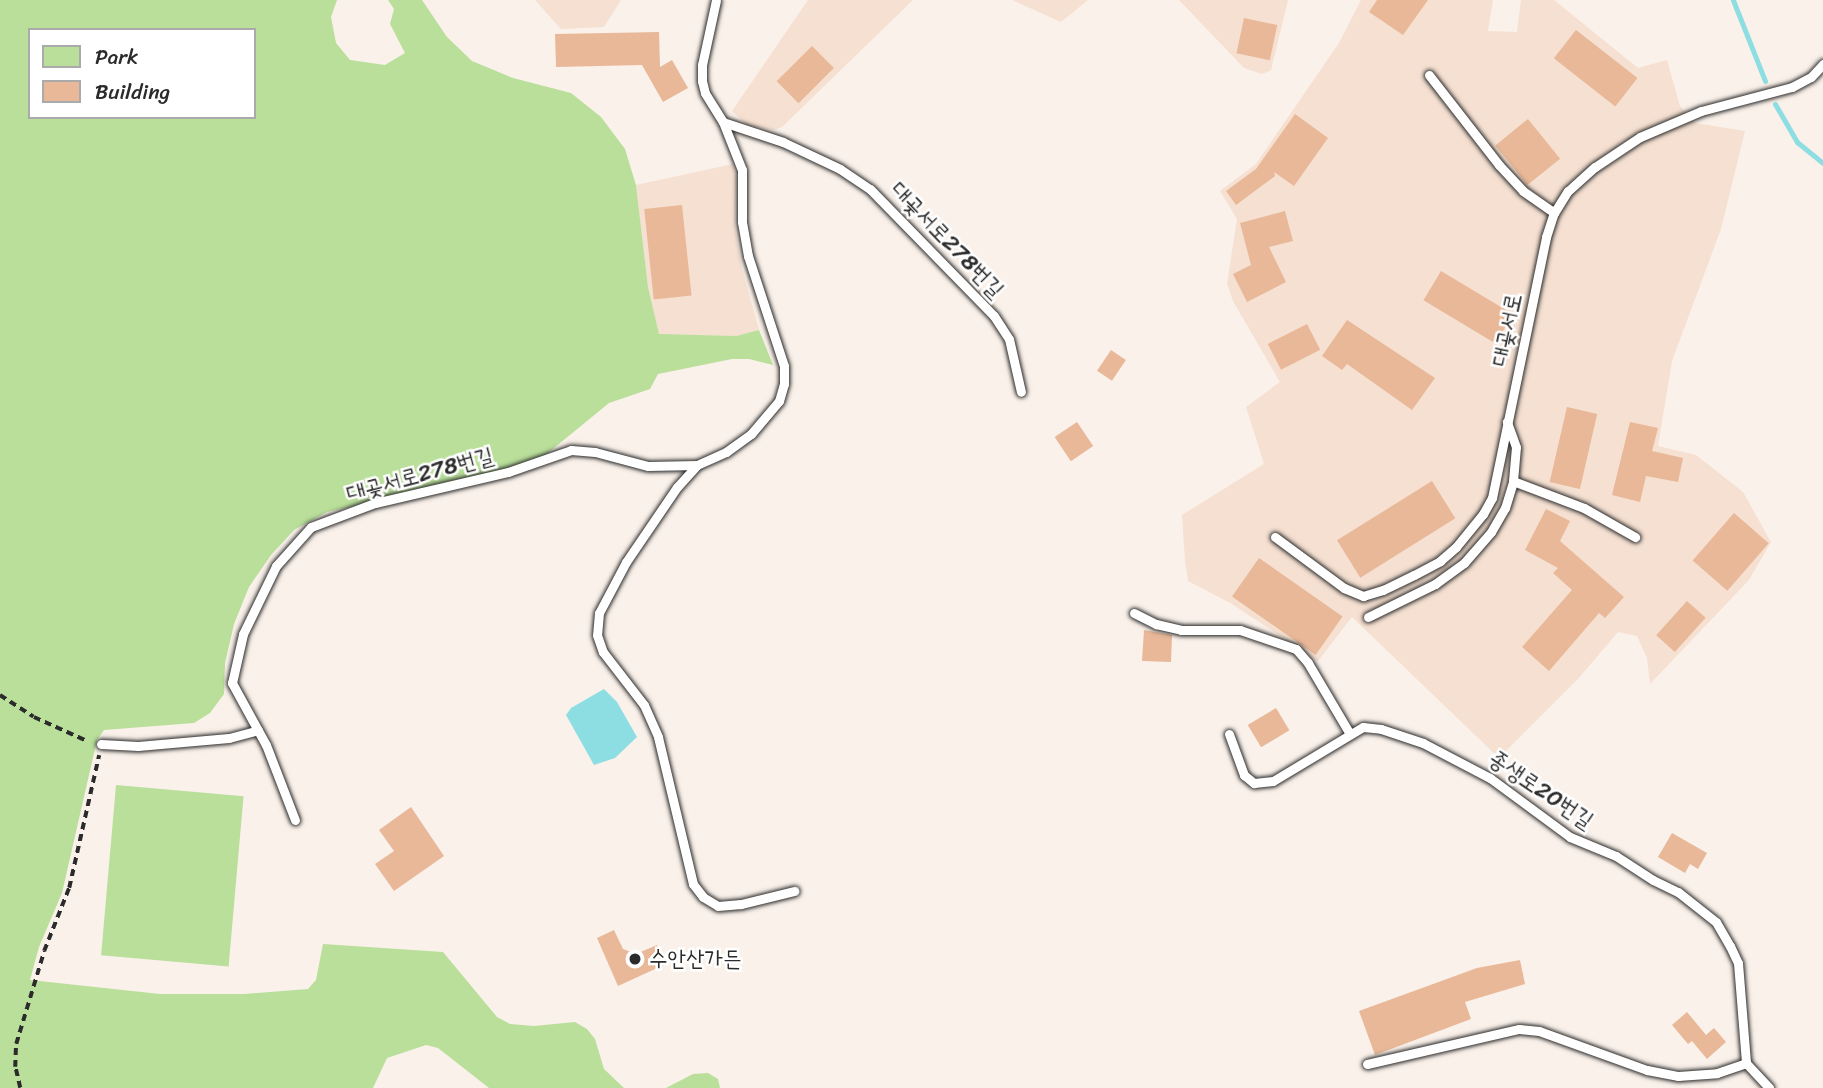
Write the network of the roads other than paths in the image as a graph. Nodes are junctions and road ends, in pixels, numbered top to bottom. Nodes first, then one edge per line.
1 (716, 0) edge
2 (1823, 64) edge
3 (1429, 75) dead end
4 (723, 122) junction
5 (1554, 213) junction
6 (1021, 392) dead end
7 (1507, 420) junction
8 (697, 465) junction
9 (1513, 481) junction
10 (1275, 537) dead end
11 (1636, 537) dead end
12 (1134, 613) dead end
13 (1368, 617) dead end
14 (258, 730) junction
15 (1229, 734) dead end
16 (1350, 734) junction
17 (101, 744) road end
18 (295, 820) dead end
19 (794, 891) dead end
20 (1746, 1063) junction
21 (1367, 1064) dead end
22 (1769, 1088) edge

1 - 4 lane, 대곶서로278번길
2 - 5 lane, 대곶서로
3 - 5 lane
4 - 6 lane, 대곶서로278번길
4 - 8 lane, 대곶서로278번길
5 - 7 lane, 대곶서로
7 - 9 lane
7 - 10 lane, 대곶서로
8 - 14 lane, 대곶서로278번길
8 - 19 lane, 대곶서로278번길
9 - 11 lane
9 - 13 lane
12 - 16 lane
14 - 17 lane
14 - 18 lane, 대곶서로278번길
15 - 16 lane, 종생로20번길
16 - 20 lane, 종생로20번길
20 - 21 lane
20 - 22 lane

